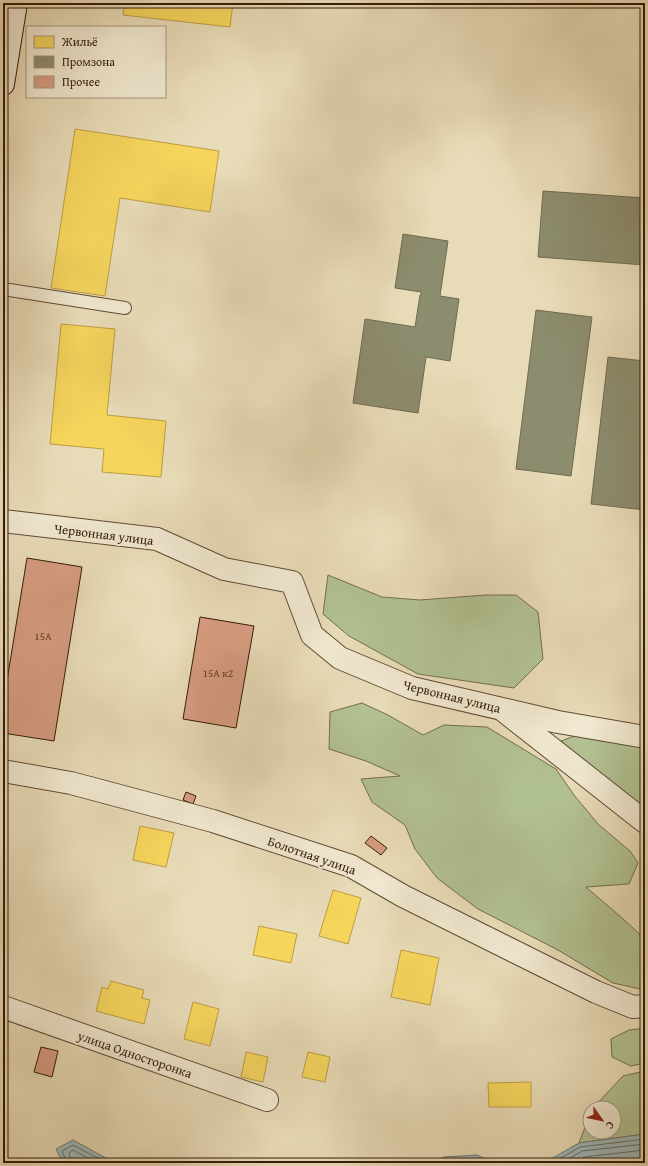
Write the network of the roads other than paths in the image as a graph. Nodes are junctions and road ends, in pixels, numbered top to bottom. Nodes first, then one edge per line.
1 (16, 3) edge
2 (3, 84) edge
3 (3, 289) edge
4 (125, 308) dead end
5 (3, 522) edge
6 (500, 708) junction
7 (645, 737) edge
8 (3, 771) edge
9 (645, 822) edge
10 (645, 1006) edge
11 (3, 1007) edge
12 (267, 1100) dead end

1 - 2 street
3 - 4 lane
5 - 6 street, Червонная улица
6 - 7 street, Червонная улица
6 - 9 street
8 - 10 street, Болотная улица
11 - 12 street, улица Односторонка

